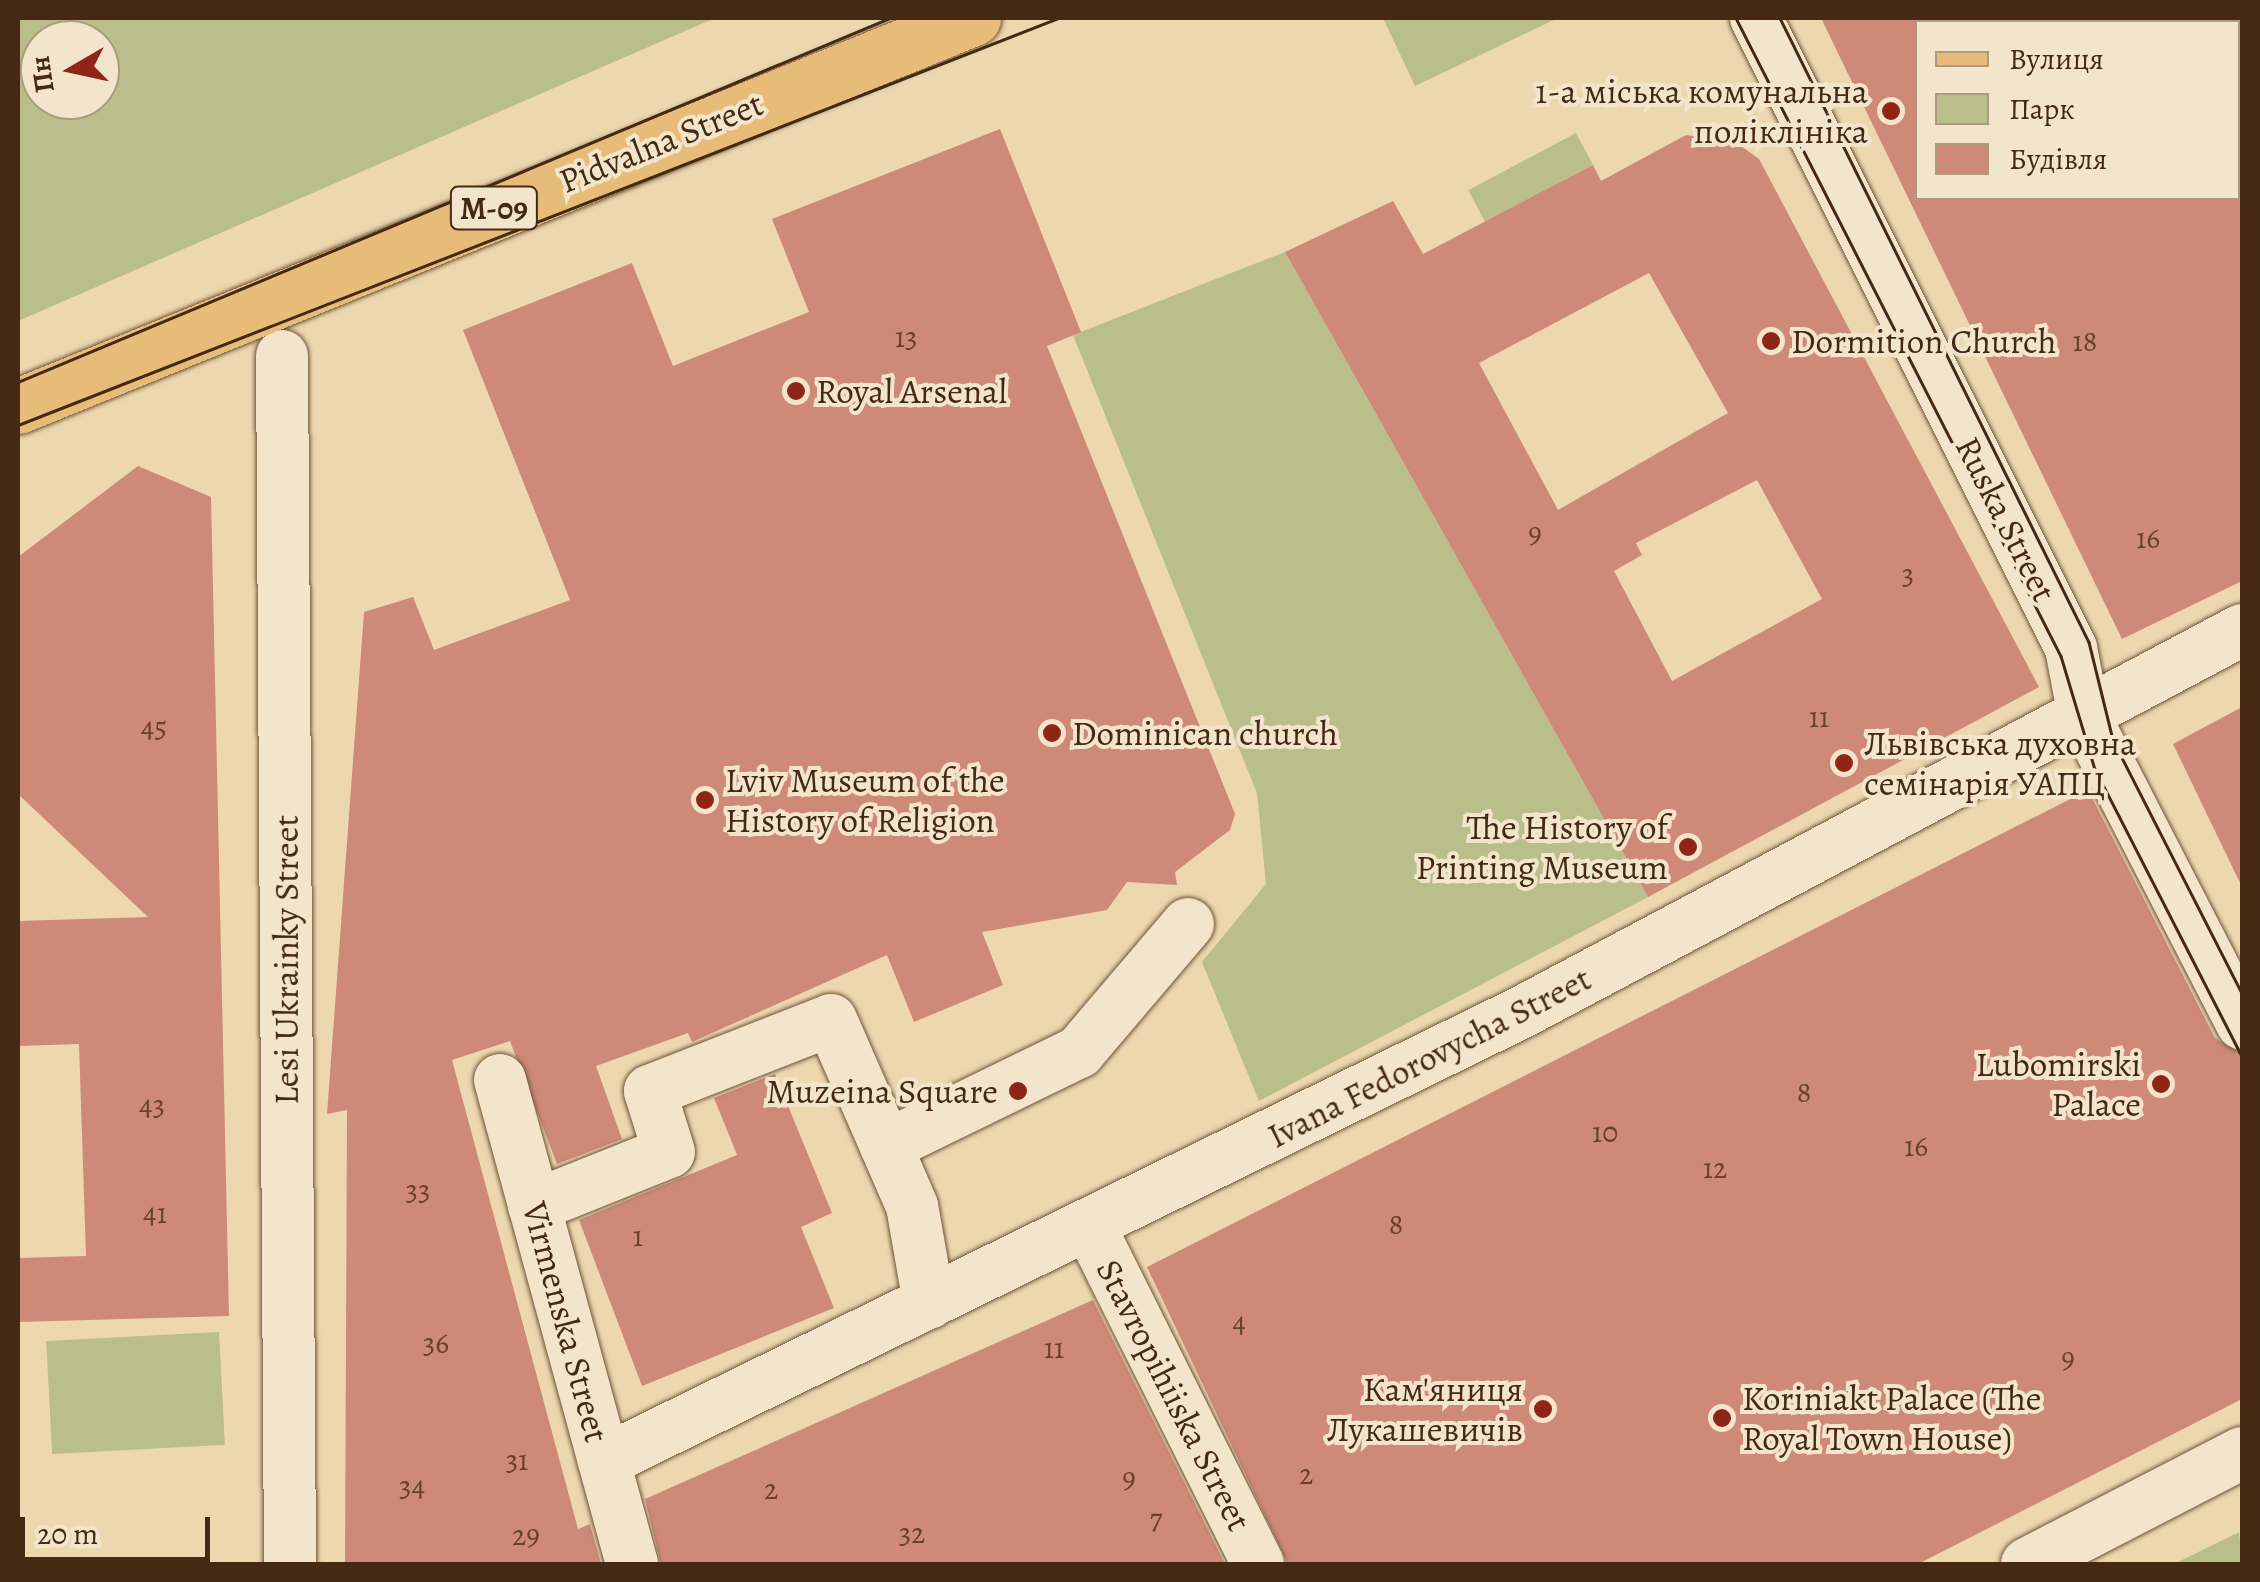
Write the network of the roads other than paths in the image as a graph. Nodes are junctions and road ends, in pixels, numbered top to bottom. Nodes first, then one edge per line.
1 (973, 18) edge
2 (1756, 18) edge
3 (282, 356) dead end
4 (18, 406) edge
5 (2242, 630) edge
6 (2084, 716) junction
7 (1188, 924) dead end
8 (2242, 1024) edge
9 (500, 1080) dead end
10 (886, 1146) junction
11 (534, 1206) junction
12 (1089, 1225) junction
13 (929, 1303) junction
14 (2242, 1453) edge
15 (604, 1460) junction
16 (290, 1564) edge
17 (632, 1564) edge
18 (1258, 1564) edge
19 (2026, 1564) edge

1 - 4 main road, Pidvalna Street / М-09
2 - 6 street, Ruska Street
3 - 16 street, Lesi Ukrainky Street
5 - 6 street, Ivana Fedorovycha Street
6 - 8 street, Ruska Street
6 - 12 street, Ivana Fedorovycha Street
7 - 10 street
9 - 11 street, Virmenska Street
10 - 11 street
10 - 13 street
11 - 15 street, Virmenska Street
12 - 13 street, Ivana Fedorovycha Street
12 - 18 street, Stavropihiiska Street
13 - 15 street, Ivana Fedorovycha Street
14 - 19 street
15 - 17 street, Virmenska Street

